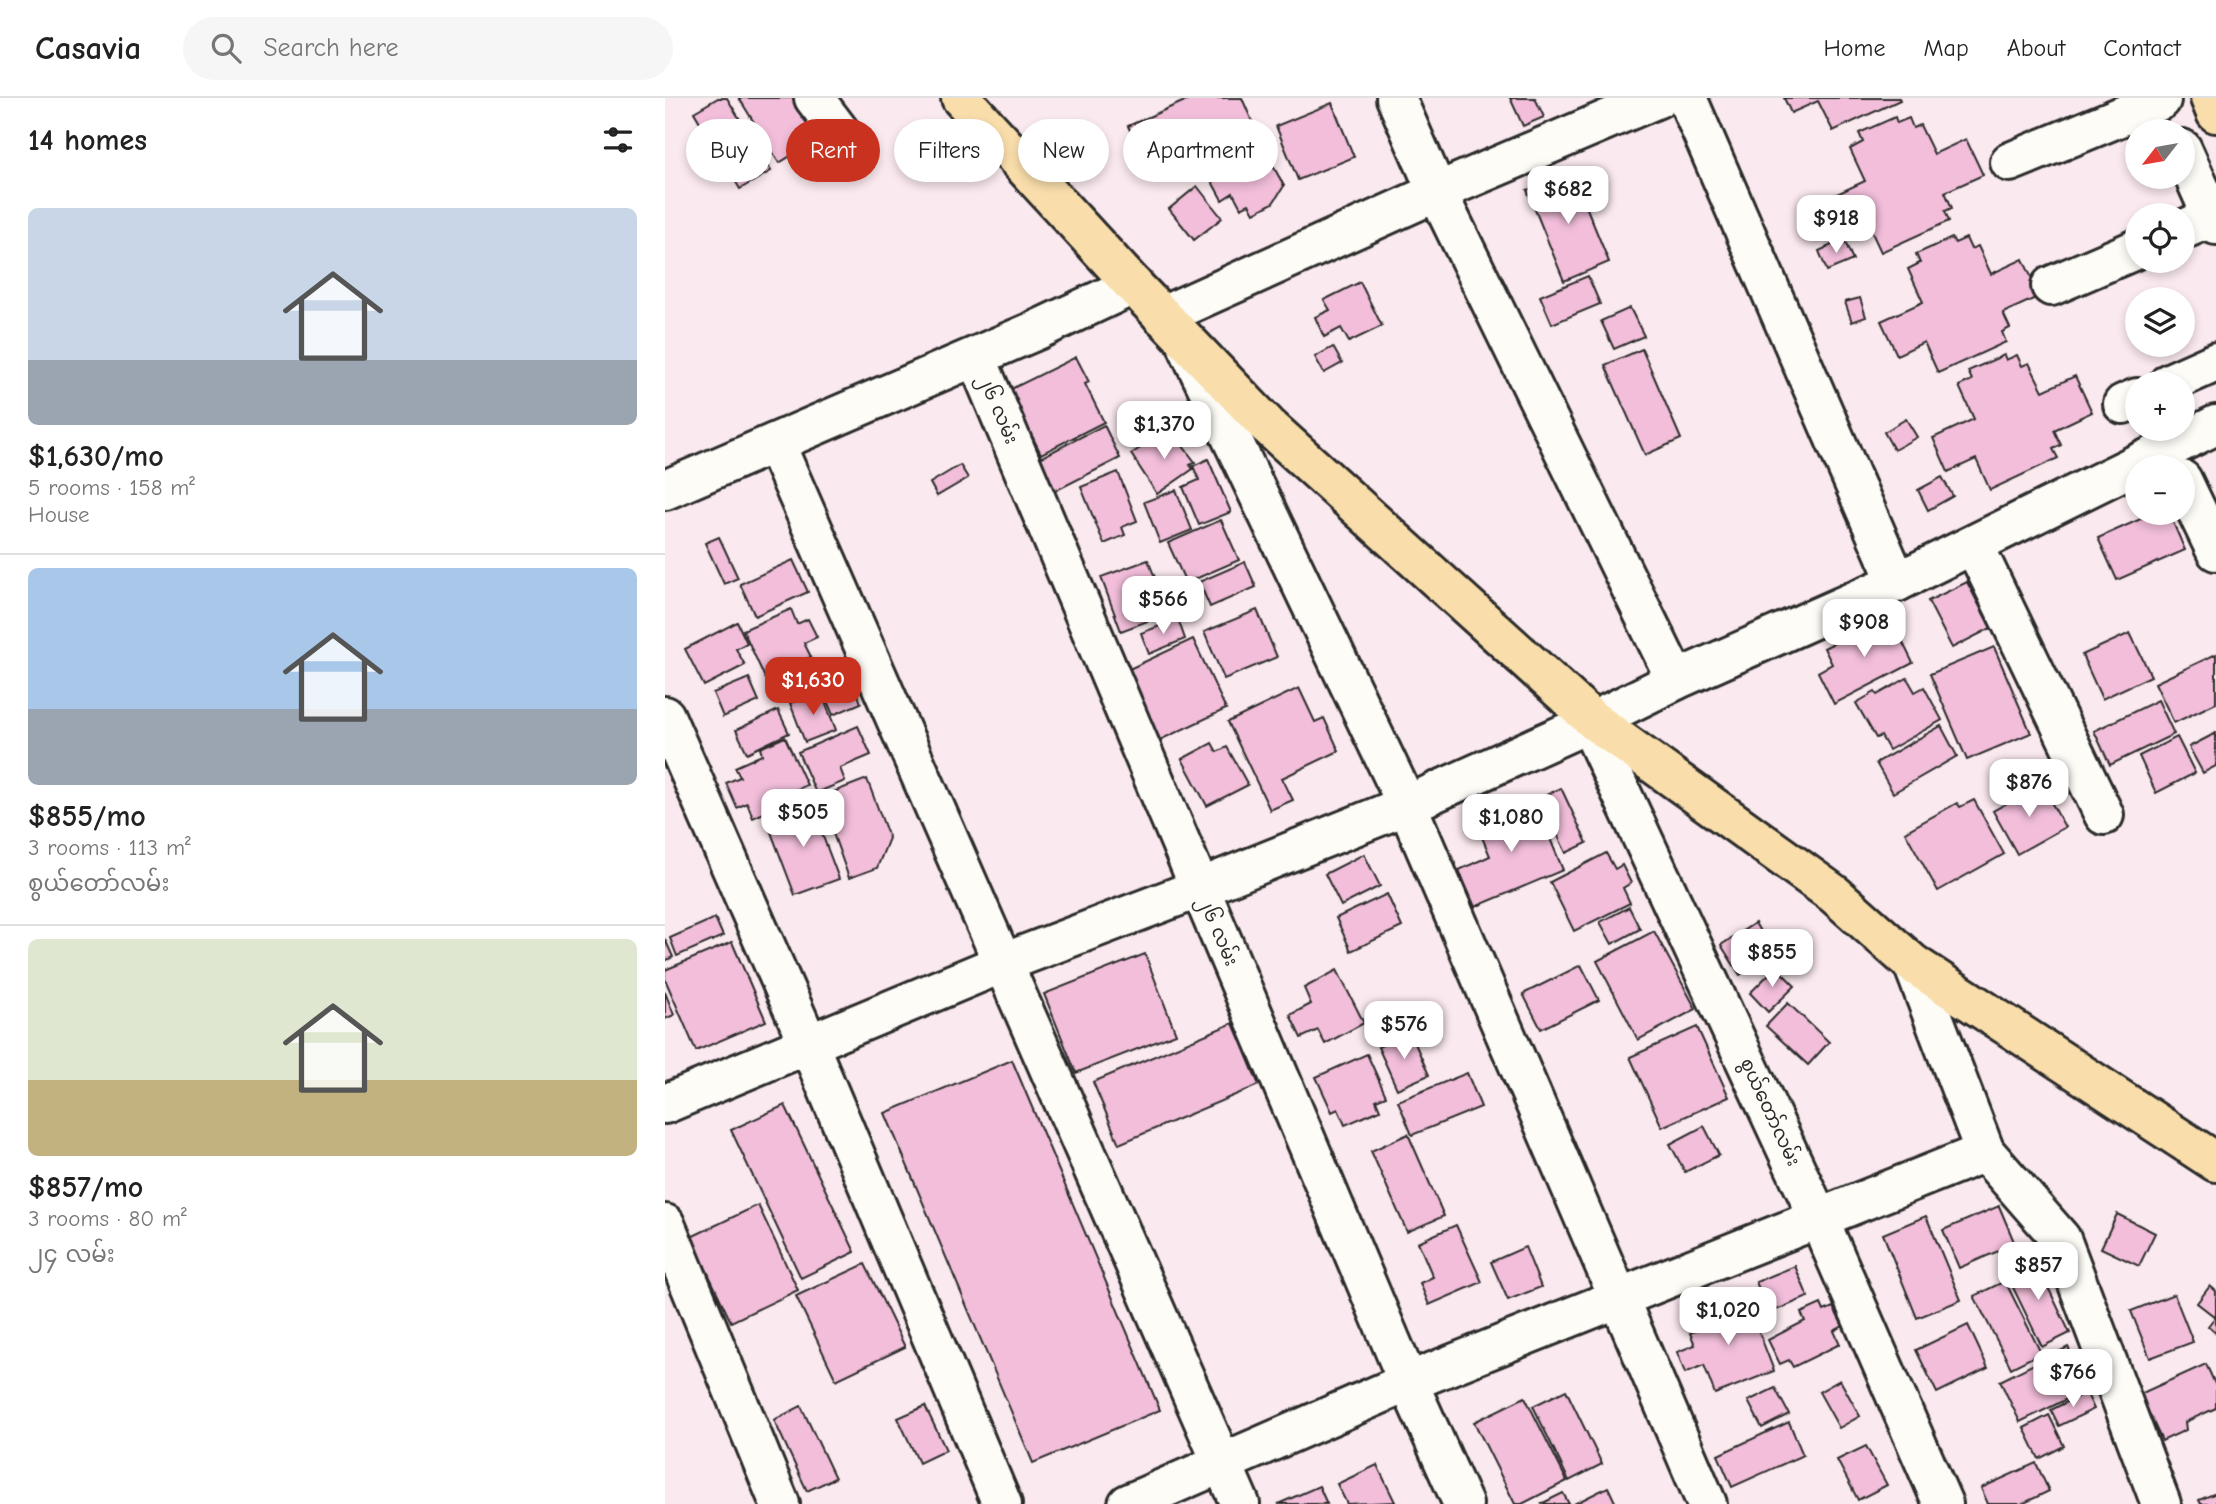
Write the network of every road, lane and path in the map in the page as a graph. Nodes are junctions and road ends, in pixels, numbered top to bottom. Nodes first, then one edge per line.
1 (814, 98) edge
2 (961, 98) edge
3 (1396, 98) edge
4 (1658, 98) edge
5 (1686, 98) edge
6 (2210, 98) edge
7 (2165, 110) edge
8 (2216, 113) edge
9 (830, 119) edge
10 (2010, 162) dead end
11 (2194, 189) edge
12 (1437, 192) junction
13 (2204, 224) edge
14 (2125, 254) edge
15 (1133, 285) junction
16 (2051, 286) dead end
17 (1173, 327) junction
18 (976, 357) junction
19 (2216, 362) edge
20 (2195, 371) edge
21 (2216, 425) edge
22 (775, 443) junction
23 (2185, 455) edge
24 (2125, 485) edge
25 (665, 490) edge
26 (2195, 507) edge
27 (1974, 544) junction
28 (2216, 551) edge
29 (1897, 582) junction
30 (1676, 680) junction
31 (665, 716) edge
32 (1592, 722) junction
33 (1407, 804) junction
34 (2104, 815) dead end
35 (1200, 888) junction
36 (1003, 963) junction
37 (1913, 964) junction
38 (809, 1045) junction
39 (665, 1104) edge
40 (1985, 1152) junction
41 (2216, 1162) edge
42 (1818, 1217) junction
43 (665, 1224) edge
44 (1618, 1297) junction
45 (1408, 1382) junction
46 (1222, 1463) junction
47 (780, 1504) edge
48 (1002, 1504) edge
49 (1128, 1504) edge
50 (1240, 1504) edge
51 (1463, 1504) edge
52 (1707, 1504) edge
53 (1943, 1504) edge
54 (2161, 1504) edge

1 - 9 street
2 - 15 main road
3 - 12 street
4 - 12 street
5 - 29 street
6 - 8 main road
7 - 10 street
11 - 13 street
12 - 17 street
12 - 30 street
14 - 16 street
15 - 17 main road
15 - 18 street
17 - 32 main road
17 - 33 street
18 - 22 street
18 - 35 street, ၂၆ လမ်း
19 - 20 street
21 - 23 street
22 - 25 street
22 - 36 street
24 - 27 street
26 - 28 street
27 - 29 street
27 - 34 street
29 - 30 street
30 - 32 street
31 - 38 street
32 - 33 street
32 - 37 main road
32 - 42 street, စွယ်တော်လမ်း
33 - 35 street
33 - 44 street
35 - 36 street
35 - 45 street, ၂၆ လမ်း
36 - 38 street
36 - 46 street
37 - 40 street
37 - 41 main road
38 - 39 street
38 - 48 street
40 - 42 street
40 - 54 street
42 - 44 street
42 - 53 street, စွယ်တော်လမ်း
43 - 47 street
44 - 45 street
44 - 52 street
45 - 46 street
45 - 51 street, ၂၆ လမ်း
46 - 49 street
46 - 50 street

